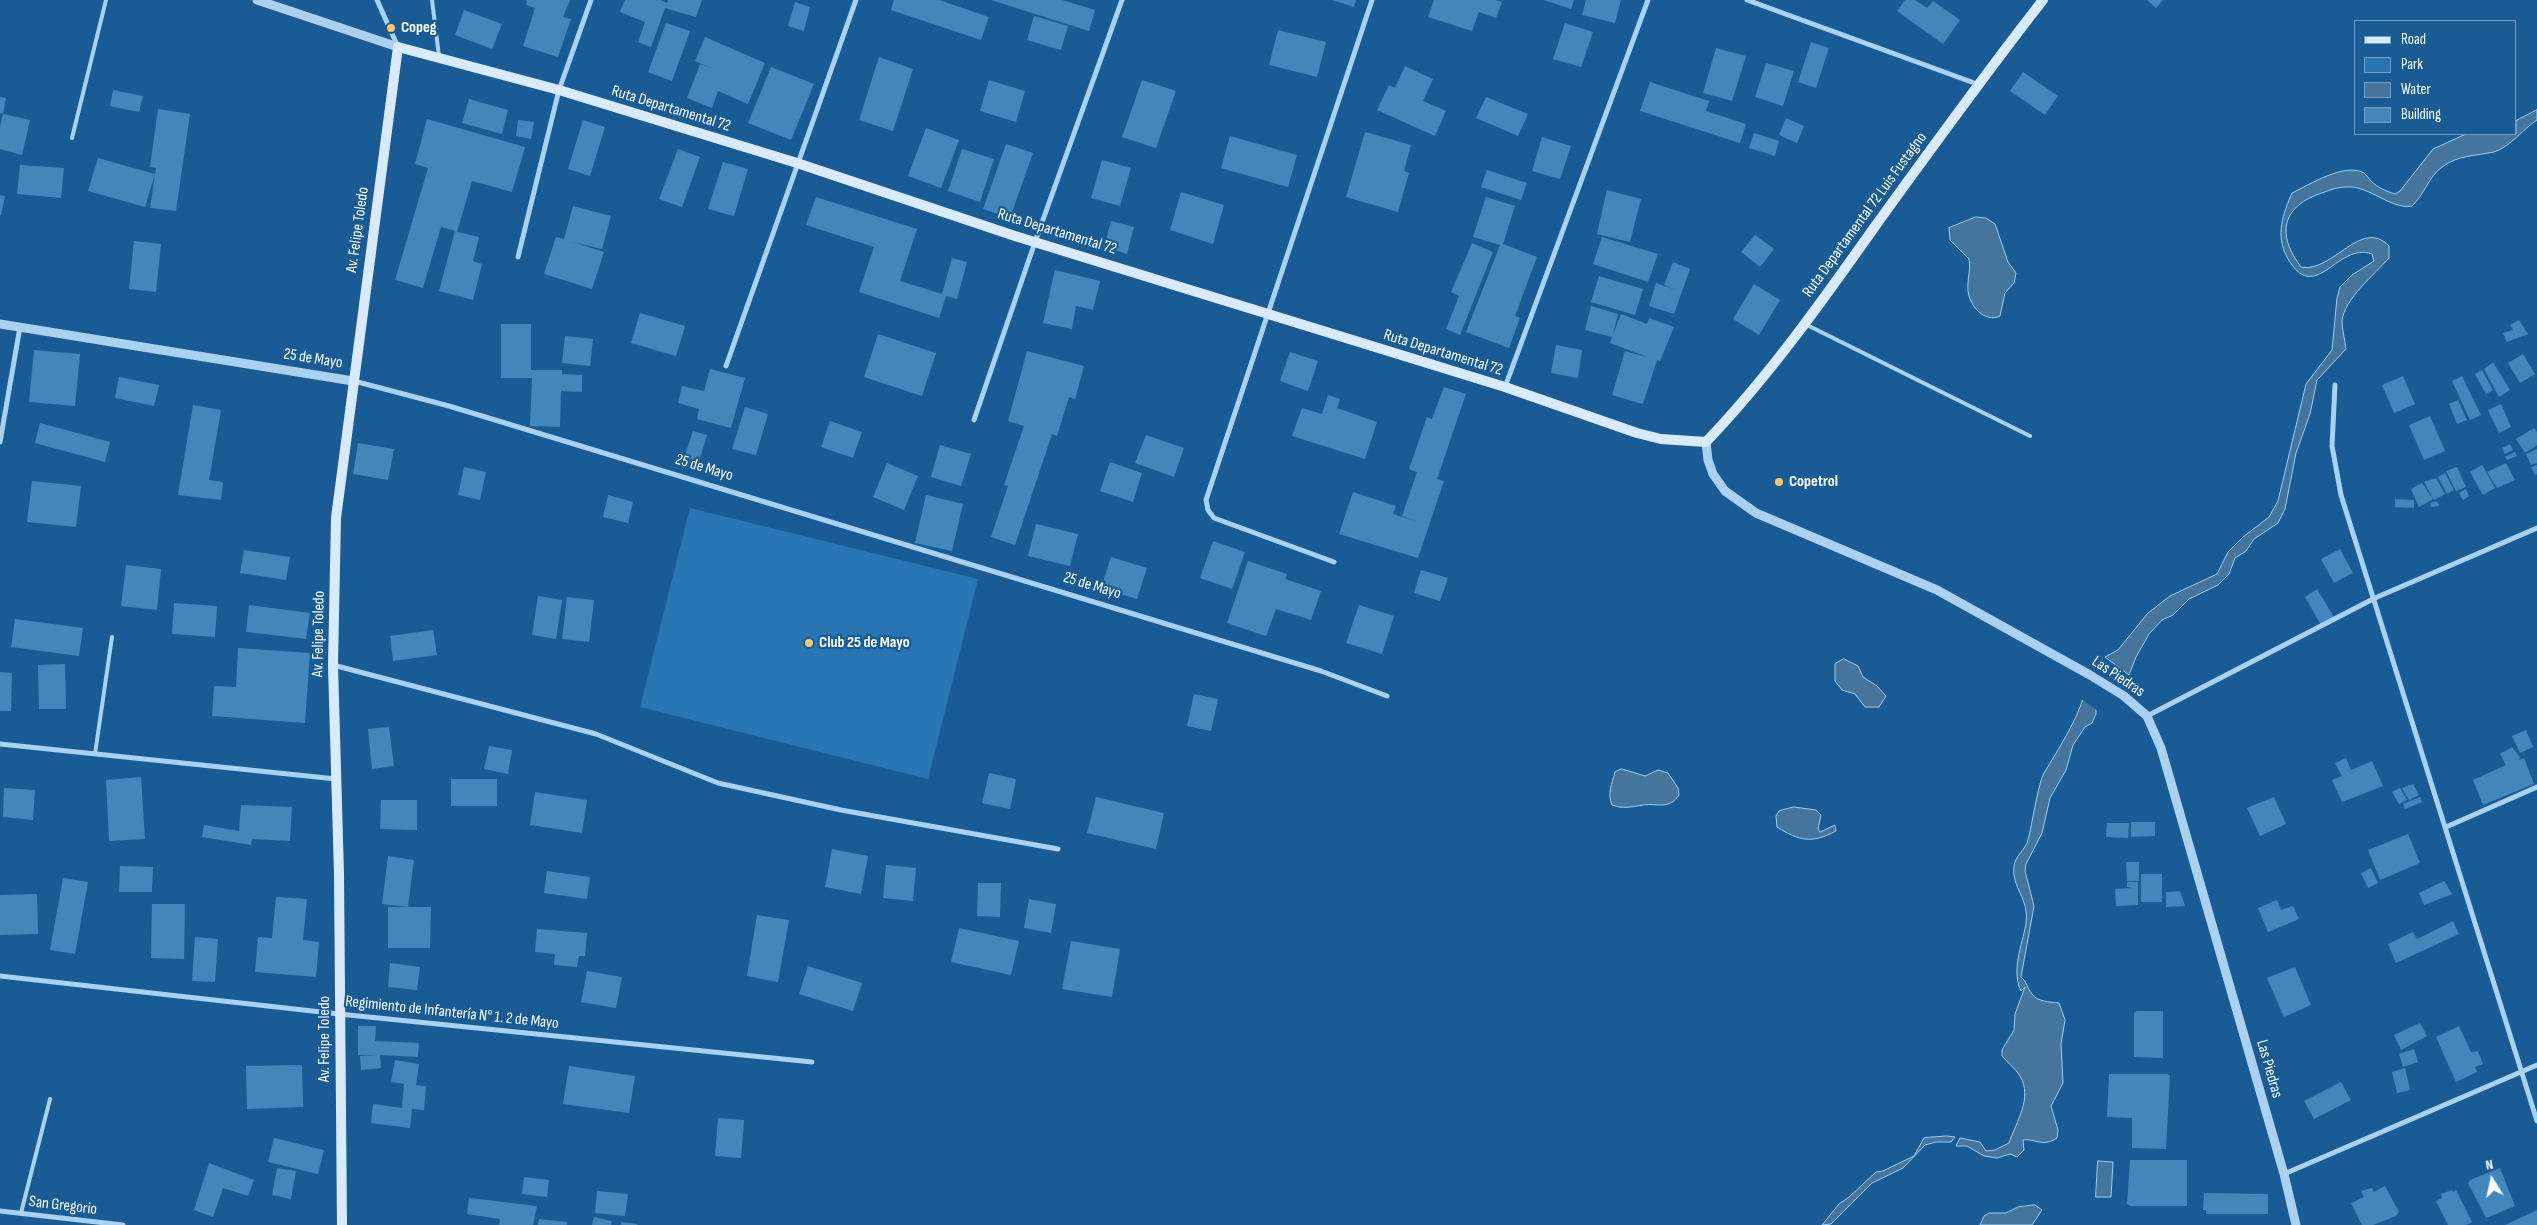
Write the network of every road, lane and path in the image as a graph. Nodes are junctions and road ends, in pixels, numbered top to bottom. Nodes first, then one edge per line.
1 (106, 0) edge
2 (257, 0) edge
3 (377, 0) edge
4 (432, 0) edge
5 (591, 0) edge
6 (856, 0) edge
7 (1122, 0) edge
8 (1372, 0) edge
9 (1648, 0) edge
10 (1747, 0) edge
11 (2042, 0) edge
12 (398, 47) junction
13 (439, 56) junction
14 (1977, 84) junction
15 (559, 90) junction
16 (72, 138) dead end
17 (797, 163) junction
18 (1035, 242) junction
19 (518, 257) dead end
20 (1269, 314) junction
21 (0, 324) edge
22 (1805, 324) junction
23 (20, 327) junction
24 (726, 366) dead end
25 (353, 381) junction
26 (2335, 385) dead end
27 (1504, 387) junction
28 (974, 420) dead end
29 (2030, 436) dead end
30 (0, 442) edge
31 (1706, 442) junction
32 (2537, 528) edge
33 (1334, 562) dead end
34 (2374, 598) junction
35 (112, 637) dead end
36 (332, 665) junction
37 (1386, 696) dead end
38 (2147, 716) junction
39 (0, 744) edge
40 (95, 754) junction
41 (336, 779) junction
42 (2537, 787) edge
43 (2446, 827) junction
44 (1058, 849) dead end
45 (0, 976) edge
46 (340, 1014) junction
47 (812, 1062) dead end
48 (2537, 1066) edge
49 (2522, 1072) junction
50 (50, 1099) dead end
51 (2537, 1121) edge
52 (2284, 1174) junction
53 (0, 1211) edge
54 (21, 1213) junction
55 (123, 1225) edge
56 (342, 1225) edge
57 (2296, 1225) edge

1 - 16 lane
2 - 12 street
3 - 12 street
4 - 13 lane
5 - 15 street
6 - 17 street
7 - 18 street
8 - 20 street
9 - 27 street
10 - 14 street
11 - 14 main road, Ruta Departamental 72 Luis Fustagno
12 - 13 main road, Ruta Departamental 72
12 - 25 main road, Av. Felipe Toledo
13 - 15 main road, Ruta Departamental 72
14 - 22 main road, Ruta Departamental 72 Luis Fustagno
15 - 17 main road, Ruta Departamental 72
15 - 19 street
17 - 18 main road, Ruta Departamental 72
17 - 24 street
18 - 20 main road, Ruta Departamental 72
18 - 28 street
20 - 27 main road, Ruta Departamental 72
20 - 33 street
21 - 23 street, 25 de Mayo
22 - 29 lane
22 - 31 main road, Ruta Departamental 72 Luis Fustagno
23 - 25 street, 25 de Mayo
23 - 30 street
25 - 36 main road, Av. Felipe Toledo
25 - 37 street, 25 de Mayo
26 - 34 street
27 - 31 main road, Ruta Departamental 72
31 - 38 street, Las Piedras
32 - 34 street
34 - 38 street
34 - 43 street
35 - 40 lane
36 - 41 main road, Av. Felipe Toledo
36 - 44 street
38 - 52 street, Las Piedras
39 - 40 street
40 - 41 street
41 - 46 main road, Av. Felipe Toledo
42 - 43 street
43 - 49 street
45 - 46 street, Regimiento de Infantería N° 1. 2 de Mayo
46 - 47 street, Regimiento de Infantería N° 1. 2 de Mayo
46 - 56 main road, Av. Felipe Toledo
48 - 49 street
49 - 51 street
49 - 52 street
50 - 54 lane
52 - 57 street, Las Piedras
53 - 54 street, San Gregorio
54 - 55 street, San Gregorio

